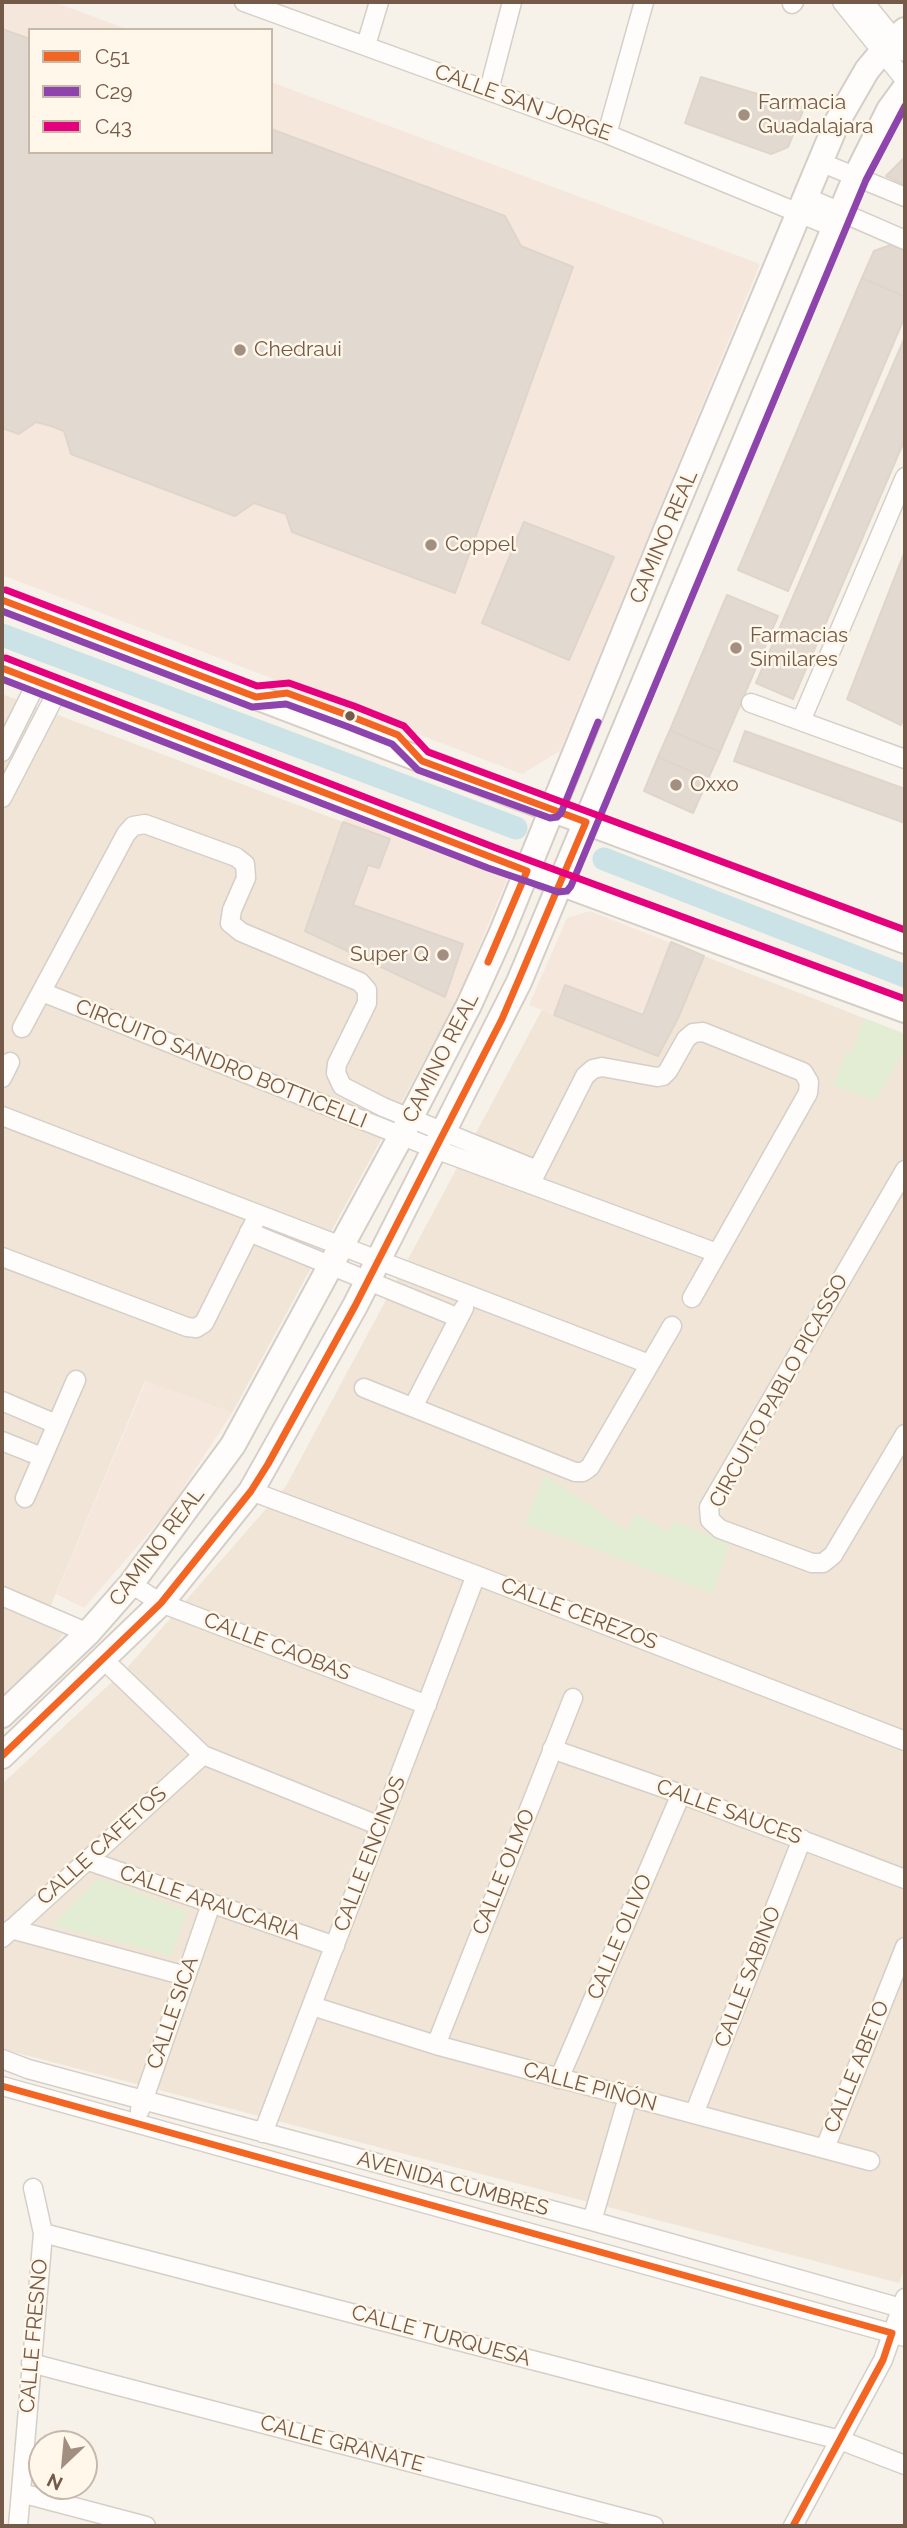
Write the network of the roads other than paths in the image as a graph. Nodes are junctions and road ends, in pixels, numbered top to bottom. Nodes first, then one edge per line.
1 (244, 2) edge
2 (379, 2) edge
3 (512, 2) edge
4 (644, 2) edge
5 (842, 2) edge
6 (864, 2) edge
7 (897, 43) edge
8 (366, 45) junction
9 (905, 80) edge
10 (905, 88) edge
11 (489, 90) junction
12 (607, 134) junction
13 (820, 162) junction
14 (856, 176) junction
15 (905, 197) edge
16 (803, 205) junction
17 (838, 220) junction
18 (905, 240) edge
19 (905, 477) edge
20 (2, 600) edge
21 (2, 668) edge
22 (48, 686) junction
23 (751, 703) dead end
24 (801, 722) junction
25 (2, 752) edge
26 (905, 759) edge
27 (2, 798) edge
28 (552, 808) junction
29 (586, 822) junction
30 (527, 871) junction
31 (561, 883) junction
32 (905, 941) edge
33 (42, 992) junction
34 (905, 1010) edge
35 (22, 1028) dead end
36 (2, 1116) edge
37 (406, 1127) junction
38 (440, 1140) junction
39 (905, 1170) edge
40 (534, 1178) junction
41 (258, 1215) junction
42 (249, 1232) junction
43 (717, 1253) junction
44 (336, 1256) junction
45 (2, 1257) edge
46 (373, 1271) junction
47 (470, 1296) junction
48 (692, 1298) dead end
49 (459, 1318) junction
50 (672, 1326) dead end
51 (649, 1364) junction
52 (76, 1380) dead end
53 (364, 1388) dead end
54 (2, 1401) edge
55 (413, 1407) junction
56 (56, 1424) junction
57 (905, 1434) edge
58 (2, 1441) edge
59 (42, 1457) junction
60 (251, 1491) junction
61 (25, 1498) dead end
62 (476, 1575) junction
63 (131, 1584) junction
64 (2, 1596) edge
65 (161, 1603) junction
66 (88, 1633) junction
67 (104, 1660) junction
68 (573, 1698) dead end
69 (427, 1704) junction
70 (2, 1715) edge
71 (905, 1741) edge
72 (552, 1749) junction
73 (203, 1755) junction
74 (2, 1756) edge
75 (681, 1794) junction
76 (380, 1826) junction
77 (802, 1839) junction
78 (86, 1860) junction
79 (905, 1879) edge
80 (211, 1904) junction
81 (6, 1933) edge
82 (335, 1946) junction
83 (905, 1947) edge
84 (186, 1976) junction
85 (312, 2006) junction
86 (436, 2045) junction
87 (2, 2059) edge
88 (559, 2079) junction
89 (2, 2086) edge
90 (628, 2097) junction
91 (142, 2100) junction
92 (694, 2114) junction
93 (137, 2123) junction
94 (263, 2133) junction
95 (825, 2148) junction
96 (870, 2161) dead end
97 (33, 2188) dead end
98 (592, 2221) junction
99 (43, 2233) junction
100 (904, 2305) edge
101 (901, 2335) edge
102 (31, 2363) junction
103 (840, 2440) junction
104 (905, 2465) edge
105 (21, 2493) junction
106 (18, 2526) edge
107 (146, 2526) edge
108 (654, 2526) edge
109 (793, 2526) edge

1 - 8 street, CALLE SAN JORGE
2 - 8 street
3 - 11 street
4 - 12 street
5 - 7 street
6 - 7 street
7 - 9 street
7 - 13 street, CAMINO REAL
8 - 11 street, CALLE SAN JORGE
10 - 14 street, CAMINO REAL
11 - 12 street, CALLE SAN JORGE
12 - 16 street, CALLE SAN JORGE
13 - 14 street
13 - 16 street, CAMINO REAL
14 - 15 street
14 - 17 street, CAMINO REAL
16 - 17 street, CALLE SAN JORGE
16 - 28 street, CAMINO REAL
17 - 18 street, CALLE SAN JORGE
17 - 29 street, CAMINO REAL
19 - 24 street
20 - 28 street
21 - 22 street
22 - 25 street
22 - 27 street
22 - 30 street
23 - 24 street
24 - 26 street
28 - 29 street
28 - 30 street, CAMINO REAL
29 - 31 street, CAMINO REAL
29 - 32 street
30 - 31 street
30 - 37 street, CAMINO REAL
31 - 34 street
31 - 38 street, CAMINO REAL
33 - 35 street, CIRCUITO SANDRO BOTTICELLI
33 - 37 street, CIRCUITO SANDRO BOTTICELLI
33 - 37 street, CIRCUITO SANDRO BOTTICELLI
36 - 41 street
37 - 38 street
37 - 44 street, CAMINO REAL
38 - 40 street
38 - 46 street, CAMINO REAL
39 - 57 street, CIRCUITO PABLO PICASSO
40 - 43 street
40 - 43 street
41 - 42 street
41 - 44 street
42 - 44 street
42 - 45 street
43 - 48 street
44 - 46 street
44 - 63 street, CAMINO REAL
46 - 47 street
46 - 49 street
46 - 60 street, CAMINO REAL
47 - 49 street
47 - 51 street
49 - 55 street
50 - 51 street
51 - 55 street
52 - 56 street
53 - 55 street
54 - 56 street
56 - 59 street
58 - 59 street
59 - 61 street
60 - 62 street, CALLE CEREZOS
60 - 65 street, CAMINO REAL
62 - 69 street, CALLE ENCINOS
62 - 71 street, CALLE CEREZOS
63 - 65 street, CALLE CAOBAS
63 - 66 street, CAMINO REAL
64 - 66 street
65 - 67 street, CAMINO REAL
65 - 69 street, CALLE CAOBAS
66 - 70 street, CAMINO REAL
67 - 73 street
67 - 74 street, CAMINO REAL
68 - 72 street, CALLE OLMO
69 - 76 street, CALLE ENCINOS
72 - 75 street, CALLE SAUCES
72 - 86 street, CALLE OLMO
73 - 76 street
73 - 78 street, CALLE CAFETOS
75 - 77 street, CALLE SAUCES
75 - 88 street, CALLE OLIVO
76 - 82 street, CALLE ENCINOS
77 - 79 street, CALLE SAUCES
77 - 92 street, CALLE SABINO
78 - 80 street, CALLE ARAUCARIA
78 - 81 street, CALLE CAFETOS
80 - 82 street, CALLE ARAUCARIA
80 - 84 street, CALLE SICA
81 - 84 street
82 - 85 street, CALLE ENCINOS
83 - 95 street, CALLE ABETO
84 - 91 street, CALLE SICA
85 - 86 street, CALLE PIÑÓN
85 - 94 street, CALLE ENCINOS
86 - 88 street, CALLE PIÑÓN
87 - 91 street, AVENIDA CUMBRES
88 - 90 street, CALLE PIÑÓN
89 - 93 street, AVENIDA CUMBRES
90 - 92 street, CALLE PIÑÓN
90 - 98 street
91 - 93 street, CALLE SICA
91 - 94 street, AVENIDA CUMBRES
92 - 95 street, CALLE PIÑÓN
93 - 101 street, AVENIDA CUMBRES
94 - 98 street, AVENIDA CUMBRES
95 - 96 street, CALLE PIÑÓN
97 - 99 street, CALLE FRESNO
98 - 100 street, AVENIDA CUMBRES
99 - 102 street, CALLE FRESNO
99 - 103 street, CALLE TURQUESA
100 - 101 street
101 - 103 street
102 - 105 street, CALLE FRESNO
102 - 108 street, CALLE GRANATE
103 - 104 street, CALLE TURQUESA
103 - 109 street
105 - 106 street, CALLE FRESNO
105 - 107 street

